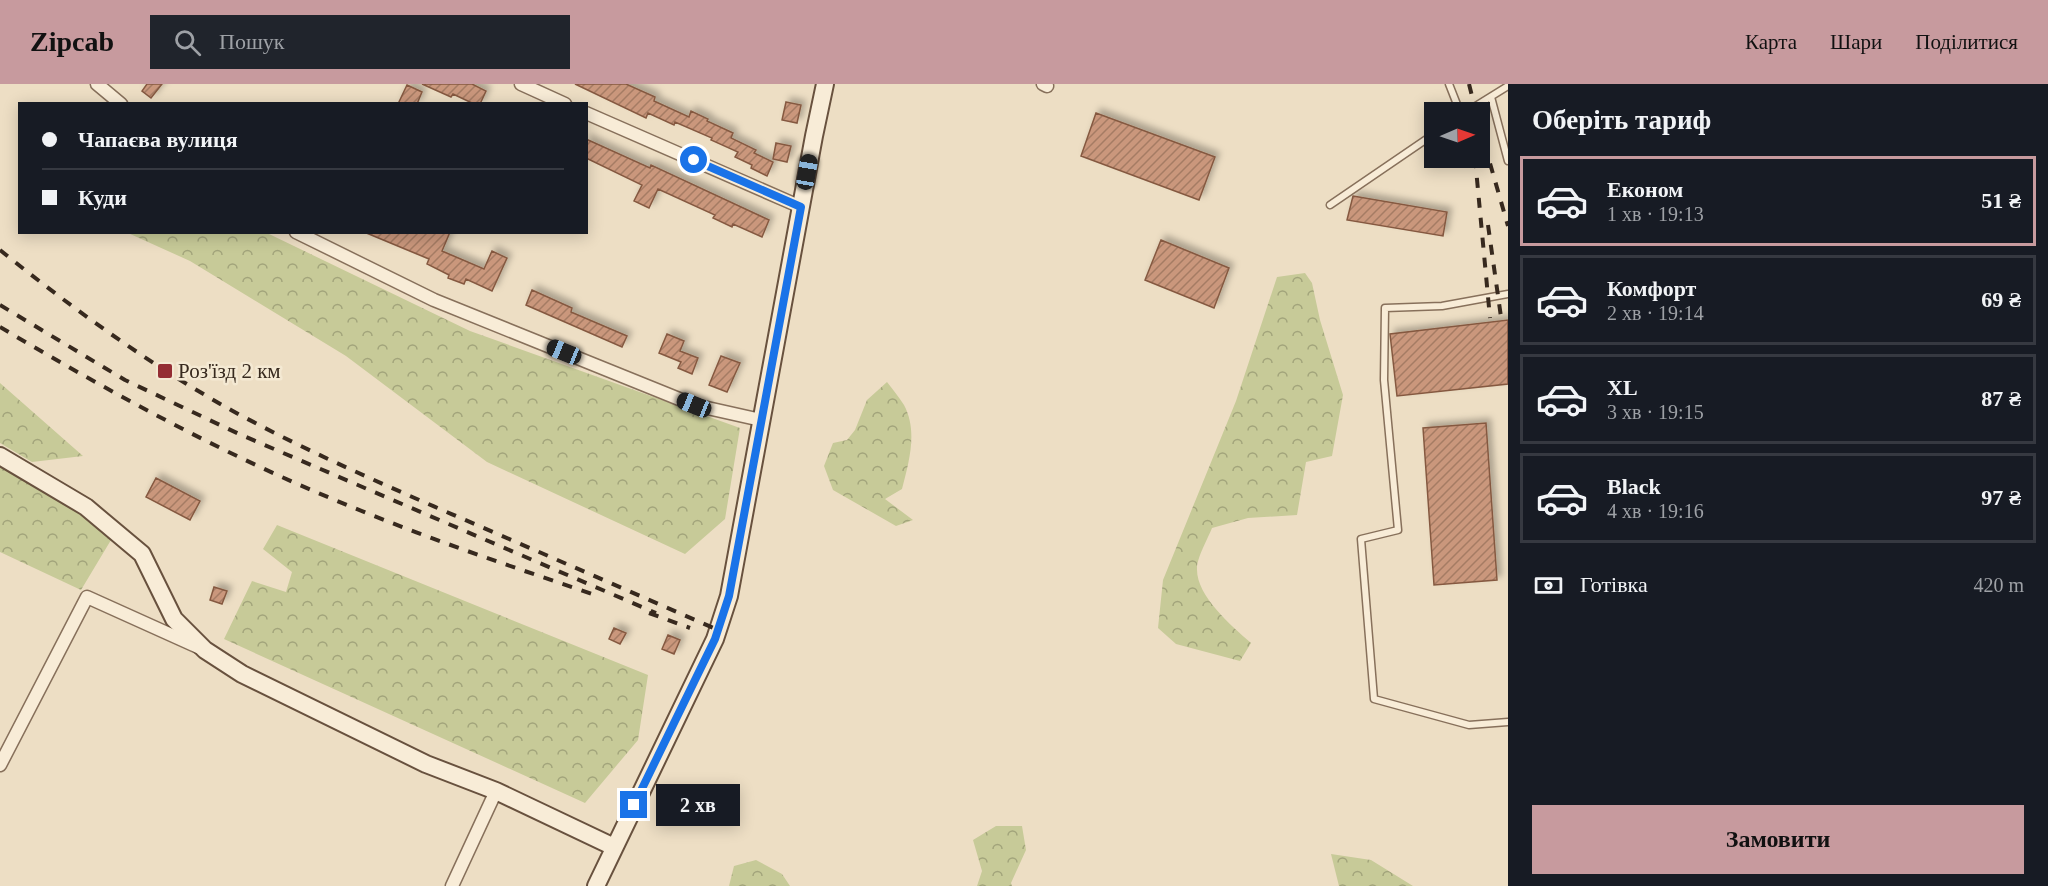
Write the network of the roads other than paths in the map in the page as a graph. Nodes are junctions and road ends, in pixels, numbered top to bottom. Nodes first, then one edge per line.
1 (97, 84) edge
2 (521, 84) edge
3 (825, 84) edge
4 (1449, 84) edge
5 (1508, 86) edge
6 (1491, 97) junction
7 (119, 102) edge
8 (562, 102) edge
9 (1457, 102) edge
10 (1483, 102) edge
11 (588, 114) edge
12 (1424, 141) edge
13 (1508, 160) edge
14 (1330, 205) dead end
15 (801, 207) junction
16 (300, 234) edge
17 (1508, 294) edge
18 (761, 420) junction
19 (0, 456) edge
20 (205, 650) junction
21 (1508, 722) edge
22 (0, 765) edge
23 (496, 791) junction
24 (614, 847) junction
25 (452, 886) edge
26 (596, 886) edge

1 - 7 street
2 - 8 street
3 - 15 main road
4 - 9 lane
5 - 6 lane
6 - 10 lane
6 - 13 lane
11 - 15 street
12 - 14 lane
15 - 18 main road
16 - 18 street
17 - 21 lane
18 - 24 main road
19 - 20 main road
20 - 22 street
20 - 23 main road
23 - 24 main road
23 - 25 street
24 - 26 main road

